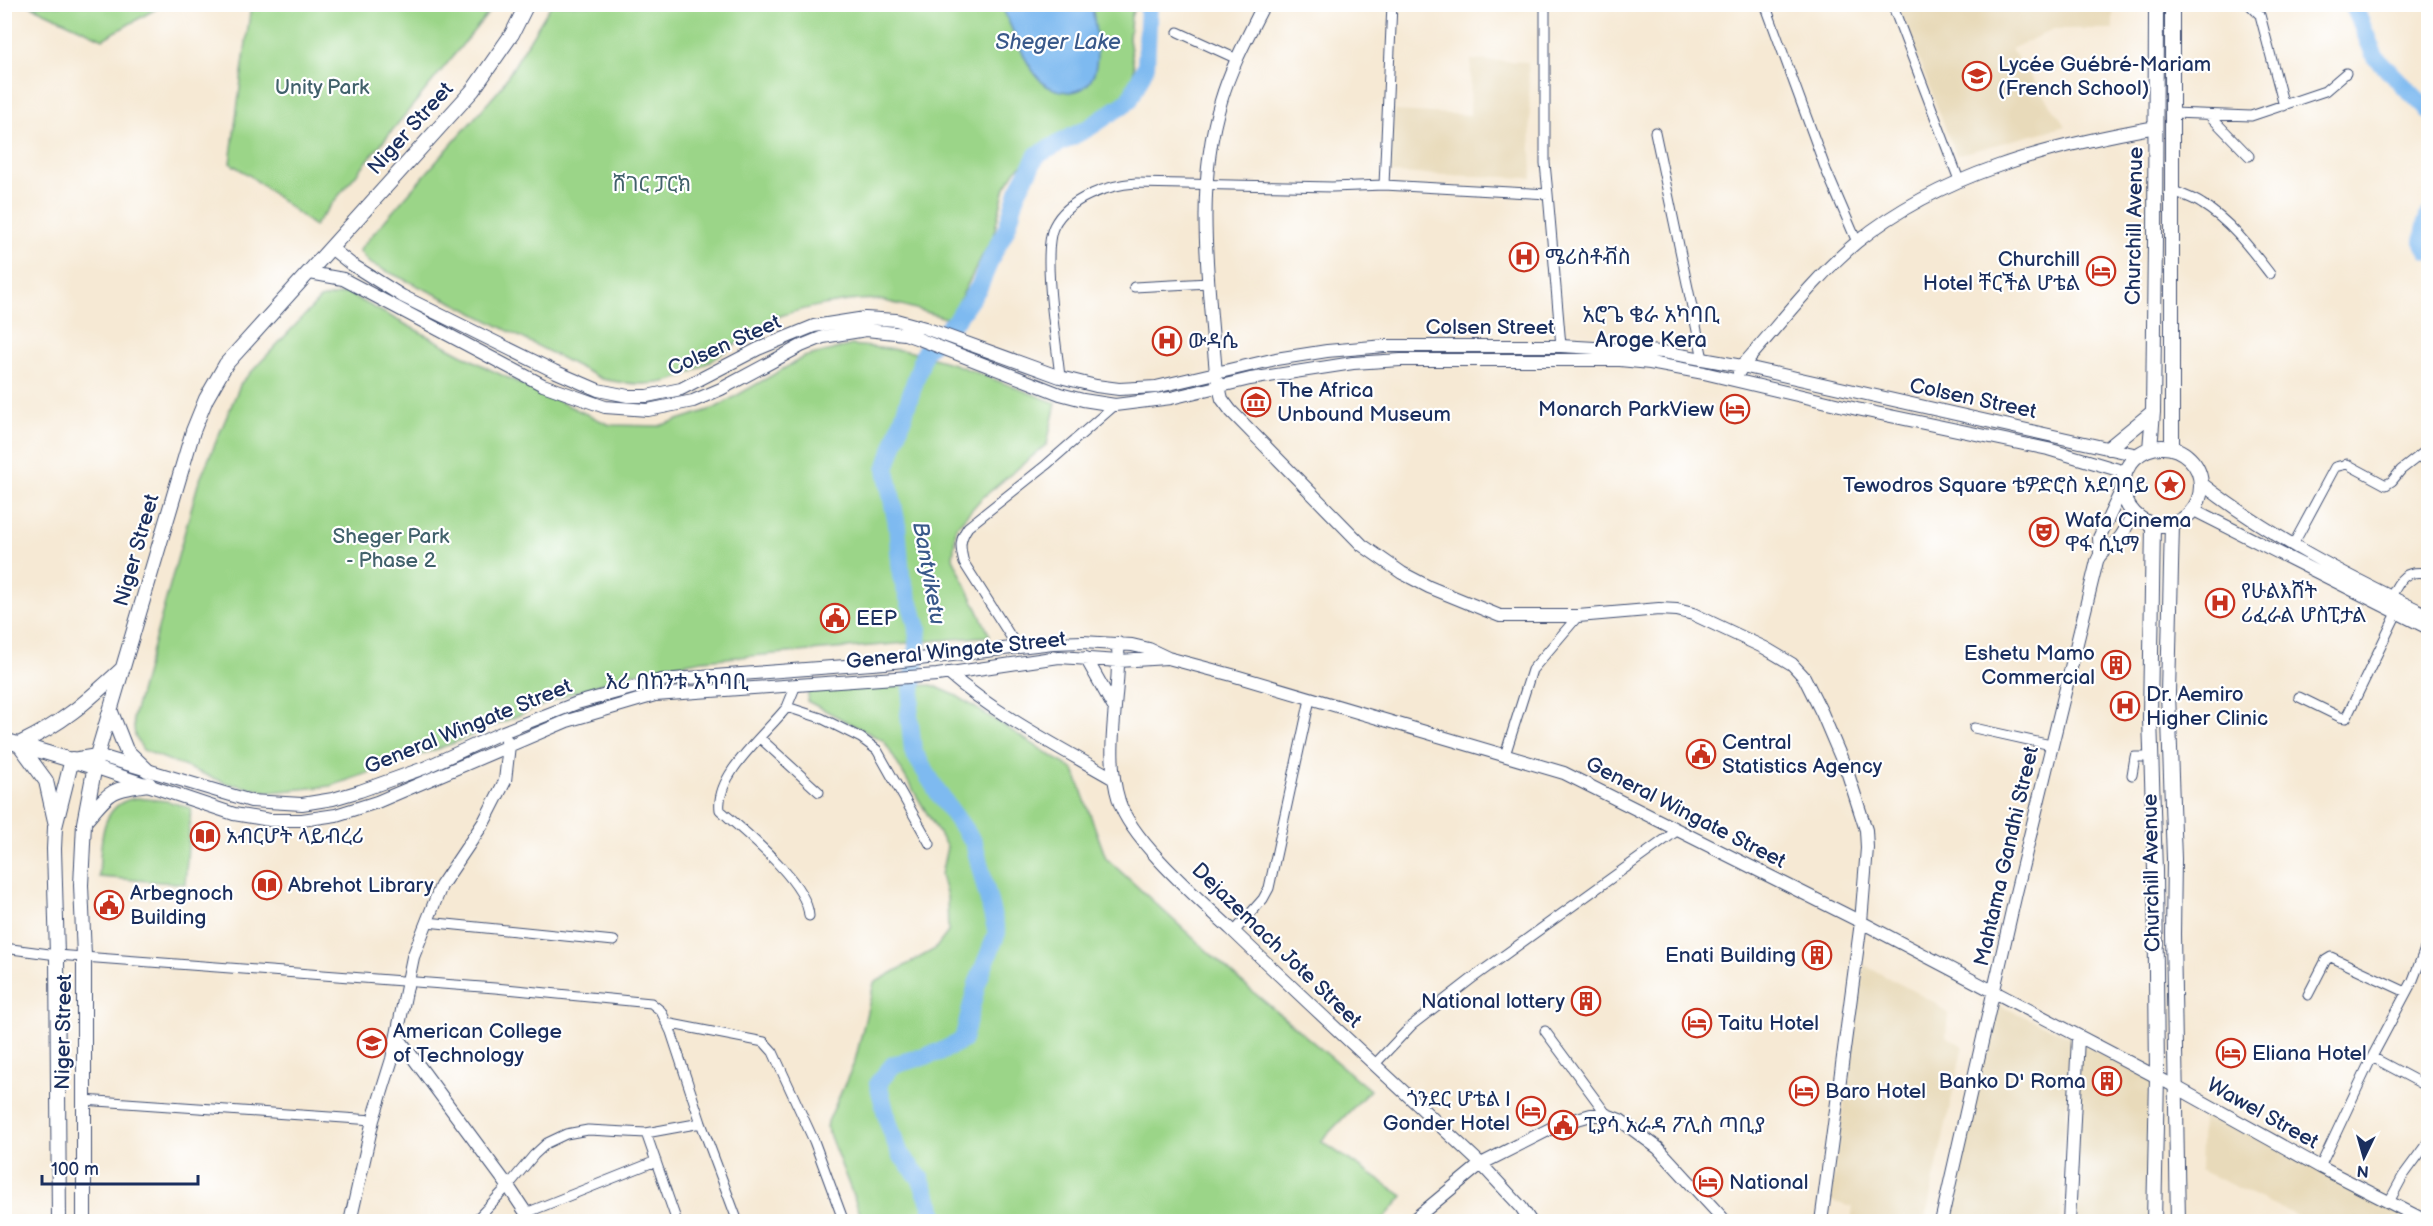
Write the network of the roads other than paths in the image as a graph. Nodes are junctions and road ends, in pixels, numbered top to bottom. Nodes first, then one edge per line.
1 (527, 4) edge
2 (1264, 4) edge
3 (1392, 4) edge
4 (1545, 4) edge
5 (1766, 4) edge
6 (1892, 4) edge
7 (2156, 4) edge
8 (2172, 4) edge
9 (2249, 4) edge
10 (1178, 32) dead end
11 (1237, 59) junction
12 (2346, 73) dead end
13 (2284, 105) junction
14 (2173, 113) junction
15 (2209, 115) junction
16 (2156, 127) junction
17 (1655, 132) dead end
18 (2248, 156) dead end
19 (1959, 180) junction
20 (1205, 184) junction
21 (1384, 185) junction
22 (2172, 190) junction
23 (1548, 194) junction
24 (1857, 242) junction
25 (331, 248) junction
26 (310, 273) junction
27 (2270, 274) dead end
28 (1209, 283) junction
29 (1134, 288) dead end
30 (922, 333) junction
31 (1561, 346) junction
32 (985, 348) joint
33 (1620, 354) junction
34 (1703, 359) junction
35 (1742, 366) junction
36 (1060, 377) junction
37 (1216, 380) junction
38 (1735, 380) junction
39 (628, 396) junction
40 (1115, 405) junction
41 (627, 410) junction
42 (2153, 412) junction
43 (2109, 448) junction
44 (2172, 448) junction
45 (2428, 449) edge
46 (2144, 452) junction
47 (2125, 472) junction
48 (2201, 483) junction
49 (2122, 489) junction
50 (2194, 510) junction
51 (2133, 513) junction
52 (2153, 524) junction
53 (2172, 524) junction
54 (2293, 545) junction
55 (2100, 553) junction
56 (2428, 573) edge
57 (2391, 597) junction
58 (2404, 612) junction
59 (2428, 615) edge
60 (1578, 616) junction
61 (2428, 628) edge
62 (1118, 643) junction
63 (1018, 648) junction
64 (1086, 658) junction
65 (1168, 658) junction
66 (1119, 661) junction
67 (125, 665) junction
68 (943, 674) junction
69 (796, 685) junction
70 (2299, 697) dead end
71 (1310, 699) junction
72 (1113, 706) junction
73 (787, 707) junction
74 (111, 712) junction
75 (1974, 728) dead end
76 (503, 732) junction
77 (760, 738) junction
78 (4, 740) edge
79 (19, 744) junction
80 (509, 745) junction
81 (2051, 745) junction
82 (1505, 755) junction
83 (2151, 757) junction
84 (72, 759) junction
85 (96, 761) junction
86 (147, 770) junction
87 (2132, 775) dead end
88 (1114, 779) junction
89 (148, 784) junction
90 (819, 792) dead end
91 (333, 799) junction
92 (336, 815) junction
93 (84, 823) junction
94 (56, 827) junction
95 (1678, 830) junction
96 (930, 844) dead end
97 (809, 916) dead end
98 (427, 922) junction
99 (1861, 922) junction
100 (1233, 932) junction
101 (614, 941) dead end
102 (2428, 941) edge
103 (4, 948) edge
104 (57, 955) junction
105 (84, 956) junction
106 (408, 982) junction
107 (2406, 992) junction
108 (1995, 993) junction
109 (2308, 995) dead end
110 (666, 1023) junction
111 (1545, 1031) dead end
112 (397, 1036) junction
113 (2078, 1037) junction
114 (2373, 1058) junction
115 (1375, 1064) junction
116 (2157, 1076) junction
117 (2176, 1087) junction
118 (2428, 1087) edge
119 (83, 1100) junction
120 (1607, 1115) junction
121 (373, 1120) junction
122 (701, 1123) junction
123 (646, 1132) junction
124 (2428, 1142) edge
125 (656, 1161) junction
126 (1481, 1164) junction
127 (2320, 1167) junction
128 (508, 1186) junction
129 (2389, 1202) junction
130 (529, 1217) edge
131 (59, 1221) edge
132 (84, 1221) edge
133 (350, 1221) edge
134 (474, 1221) edge
135 (677, 1221) edge
136 (738, 1221) edge
137 (844, 1221) edge
138 (1411, 1221) edge
139 (1531, 1221) edge
140 (1726, 1221) edge
141 (1821, 1221) edge
142 (1941, 1221) edge
143 (2069, 1221) edge
144 (2154, 1221) edge
145 (2178, 1221) edge
146 (2428, 1221) edge

1 - 25 main road, Niger Street
2 - 11 main road
3 - 21 street
4 - 23 street
5 - 24 street
6 - 19 street
7 - 16 main road, Churchill Avenue
8 - 14 main road, Churchill Avenue
9 - 13 street
10 - 11 street
11 - 20 main road
12 - 13 street
13 - 15 street
14 - 15 street
14 - 22 main road, Churchill Avenue
15 - 18 street
16 - 19 main road
16 - 42 main road, Churchill Avenue
17 - 34 street
19 - 24 main road
20 - 21 street
20 - 28 main road
20 - 36 street
21 - 23 street
22 - 27 street
22 - 44 main road, Churchill Avenue
23 - 31 street
24 - 35 main road
25 - 26 main road, Niger Street
25 - 39 main road, Colsen Steet
26 - 41 main road
26 - 67 main road, Niger Street
28 - 29 street
28 - 37 main road
30 - 32 main road, Colsen Steet
30 - 39 main road, Colsen Steet
30 - 40 main road
30 - 41 main road
31 - 33 main road, Colsen Street
31 - 37 main road, Colsen Street
32 - 36 main road, Colsen Street
33 - 34 main road, Colsen Street
33 - 37 main road
33 - 38 main road
34 - 35 main road, Colsen Street
35 - 38 main road
35 - 43 main road, Colsen Street
36 - 37 main road, Colsen Street
37 - 40 main road
37 - 60 main road
38 - 47 main road
39 - 41 main road
40 - 63 street
42 - 43 main road
42 - 46 main road, Churchill Avenue
43 - 46 main road, Colsen Street
44 - 46 main road
44 - 48 main road
45 - 54 street
46 - 47 main road
47 - 49 main road
48 - 50 main road
48 - 54 main road
49 - 51 main road
49 - 55 main road, Mahtama Gandhi Street
50 - 53 main road
50 - 58 main road
51 - 52 main road
51 - 55 main road
52 - 53 main road
52 - 83 main road, Churchill Avenue
53 - 117 main road, Churchill Avenue
54 - 57 main road
55 - 81 main road, Mahtama Gandhi Street
56 - 57 street
57 - 58 main road
58 - 59 main road
58 - 61 main road
58 - 70 street
60 - 82 street
60 - 99 main road
62 - 63 main road, General Wingate Street
62 - 65 main road, General Wingate Street
62 - 66 main road, Dejazemach Jote Street
63 - 76 main road, General Wingate Street
64 - 66 main road, General Wingate Street
64 - 68 main road, General Wingate Street
64 - 72 main road
65 - 66 main road, General Wingate Street
65 - 71 main road, General Wingate Street
66 - 72 main road, Dejazemach Jote Street
67 - 74 main road, Niger Street
67 - 79 main road
68 - 69 main road, General Wingate Street
68 - 88 main road
69 - 73 street
69 - 80 main road, General Wingate Street
71 - 82 main road, General Wingate Street
71 - 100 street
72 - 88 main road, Dejazemach Jote Street
73 - 77 street
73 - 96 street
74 - 85 main road, Niger Street
74 - 86 main road
75 - 81 street
76 - 80 main road
76 - 91 main road, General Wingate Street
77 - 90 street
77 - 97 street
78 - 79 main road
79 - 84 main road
79 - 94 main road
80 - 92 main road, General Wingate Street
80 - 98 main road
81 - 108 main road, Mahtama Gandhi Street
82 - 95 main road, General Wingate Street
83 - 87 street
83 - 116 main road, Churchill Avenue
84 - 85 main road
84 - 94 main road, Niger Street
85 - 86 main road, General Wingate Street
85 - 89 main road, General Wingate Street
85 - 93 main road, Niger Street
86 - 91 main road, General Wingate Street
88 - 100 main road, Dejazemach Jote Street
89 - 92 main road, General Wingate Street
89 - 93 main road
91 - 92 main road
93 - 105 main road, Niger Street
94 - 104 main road, Niger Street
95 - 99 main road, General Wingate Street
95 - 115 street
98 - 101 street
98 - 106 main road
99 - 108 main road, General Wingate Street
99 - 141 main road
100 - 115 main road, Dejazemach Jote Street
102 - 107 street
103 - 104 street
104 - 105 street
104 - 131 main road, Niger Street
105 - 106 street
105 - 119 main road, Niger Street
106 - 110 street
106 - 112 main road
107 - 109 street
107 - 114 street
108 - 113 main road, General Wingate Street
108 - 142 main road, Mahtama Gandhi Street
110 - 122 street
110 - 137 street
111 - 120 street
112 - 121 main road
112 - 128 main road
113 - 116 main road, General Wingate Street
113 - 143 main road
114 - 118 street
114 - 127 street
115 - 126 main road, Dejazemach Jote Street
116 - 117 main road, Wawel Street
116 - 144 main road, Churchill Avenue
117 - 127 main road, Wawel Street
117 - 145 main road, Churchill Avenue
119 - 121 street
119 - 132 main road, Niger Street
120 - 126 main road
120 - 140 main road
121 - 133 main road
122 - 123 street
122 - 136 street
123 - 125 street
123 - 128 street
124 - 129 street
125 - 130 street
125 - 135 street
126 - 138 main road
126 - 139 main road, Dejazemach Jote Street
127 - 129 main road, Wawel Street
128 - 130 main road
128 - 134 street
129 - 146 main road, Wawel Street

